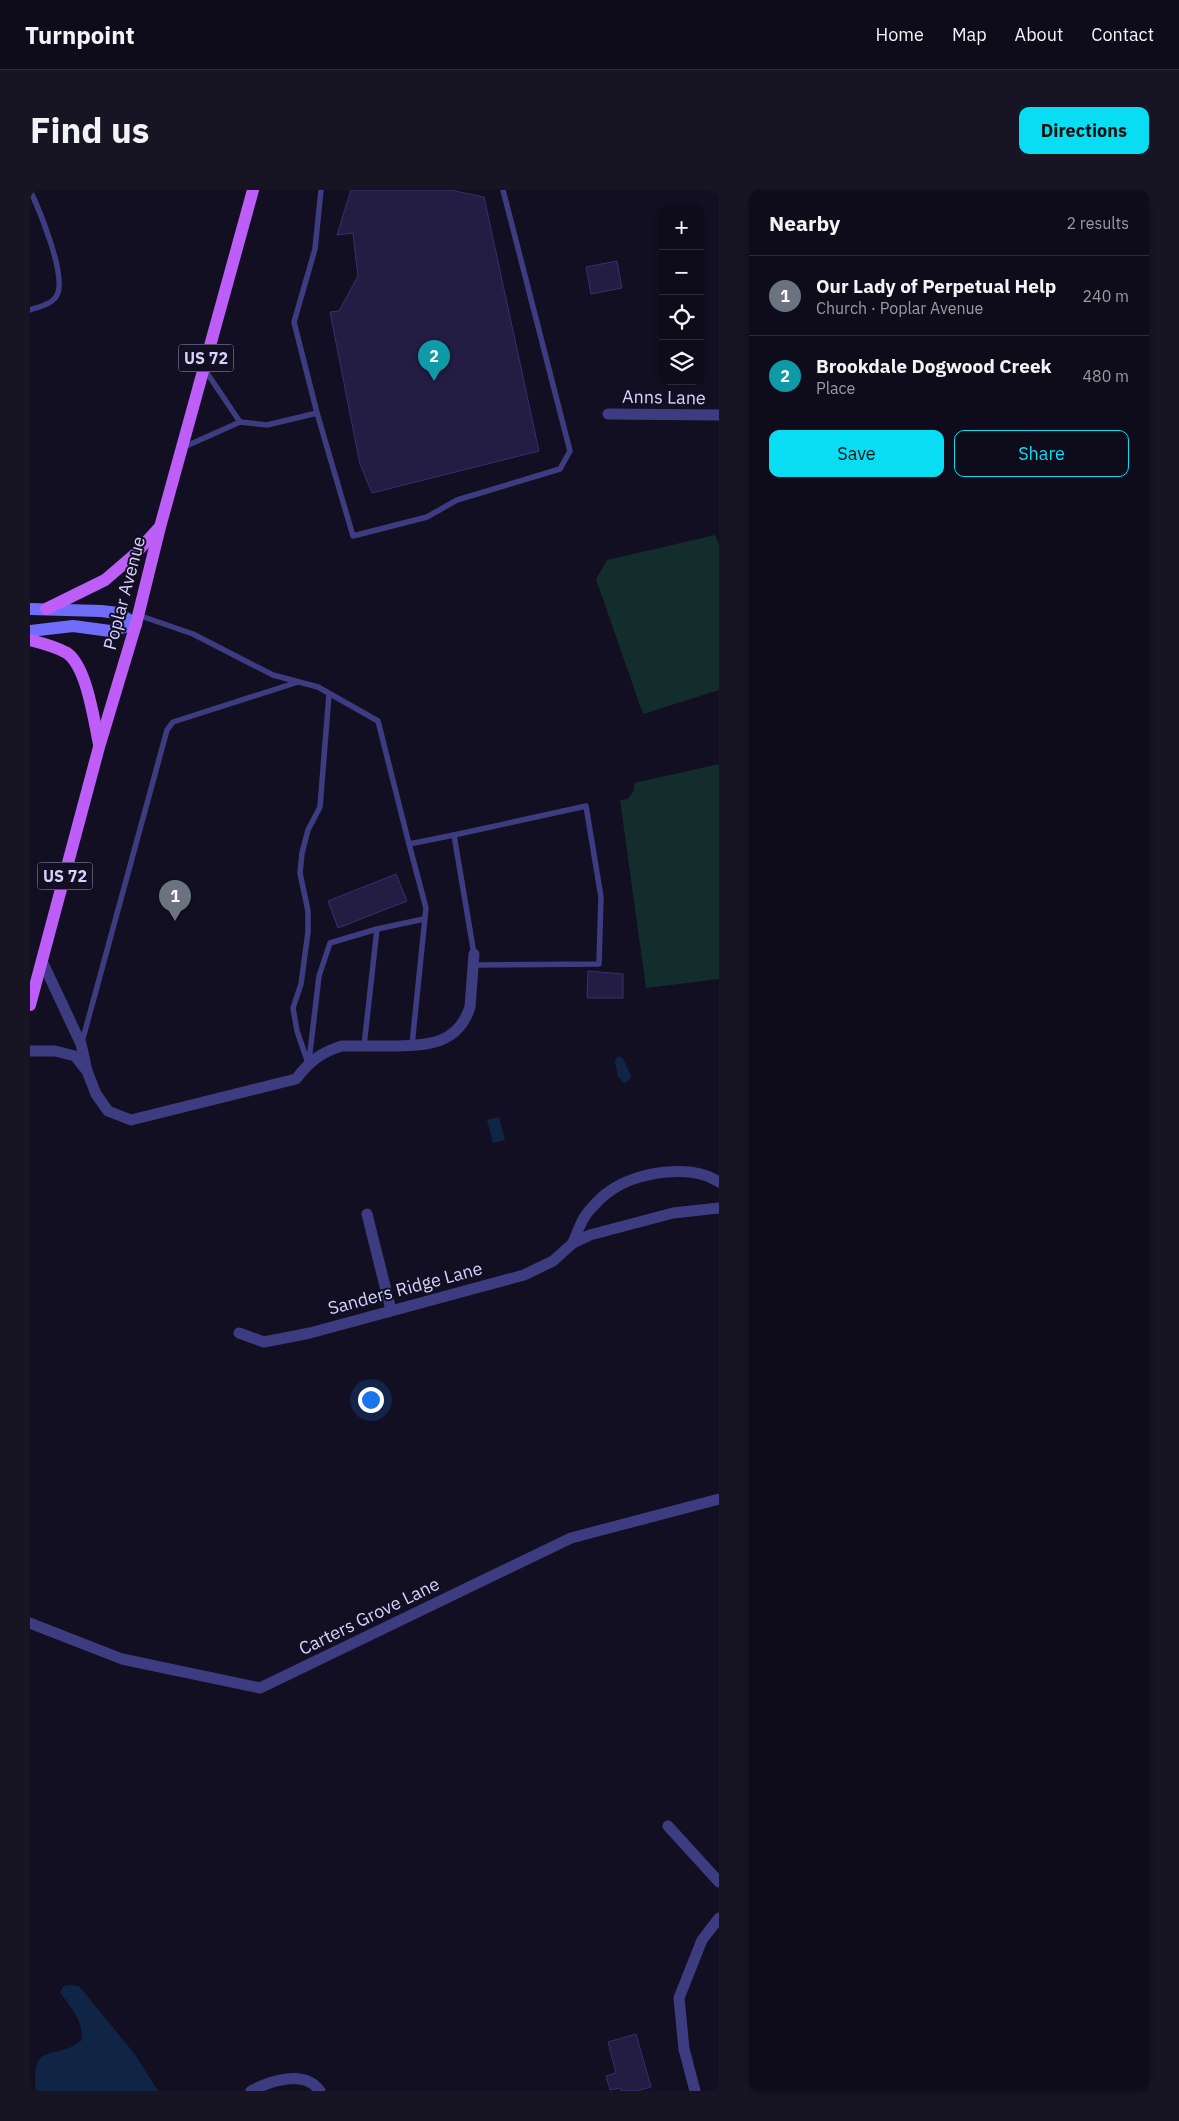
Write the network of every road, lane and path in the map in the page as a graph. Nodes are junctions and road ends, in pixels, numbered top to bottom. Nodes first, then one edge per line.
1 (30, 190) edge
2 (253, 190) edge
3 (321, 190) edge
4 (504, 190) edge
5 (30, 310) edge
6 (204, 368) junction
7 (317, 413) junction
8 (608, 414) dead end
9 (719, 416) edge
10 (240, 422) junction
11 (182, 448) junction
12 (160, 527) junction
13 (30, 609) edge
14 (46, 609) junction
15 (137, 620) junction
16 (30, 631) edge
17 (30, 640) edge
18 (298, 682) junction
19 (329, 694) junction
20 (99, 746) junction
21 (454, 835) junction
22 (409, 844) junction
23 (424, 919) junction
24 (378, 929) junction
25 (473, 960) junction
26 (42, 961) junction
27 (30, 1005) edge
28 (81, 1044) junction
29 (364, 1046) junction
30 (412, 1046) junction
31 (30, 1051) edge
32 (308, 1063) junction
33 (87, 1071) junction
34 (719, 1182) edge
35 (719, 1208) edge
36 (367, 1214) dead end
37 (573, 1243) junction
38 (391, 1310) junction
39 (239, 1334) dead end
40 (719, 1499) edge
41 (30, 1623) edge
42 (668, 1826) dead end
43 (719, 1882) edge
44 (719, 1918) edge
45 (251, 2091) edge
46 (320, 2091) edge
47 (695, 2091) edge

1 - 5 lane
2 - 6 main road, Poplar Avenue / US 72
3 - 7 lane
4 - 7 lane
6 - 10 lane
6 - 11 main road, Poplar Avenue / US 72
7 - 10 lane
8 - 9 street, Anns Lane
10 - 11 lane
11 - 12 main road, Poplar Avenue / US 72
12 - 14 main road
12 - 15 main road, Poplar Avenue / US 72
13 - 14 street
14 - 15 street
15 - 16 street
15 - 18 lane
15 - 20 main road, Poplar Avenue / US 72
17 - 20 main road
18 - 19 lane
18 - 28 lane
19 - 22 lane
19 - 32 lane
20 - 26 main road, Poplar Avenue / US 72
21 - 22 lane
21 - 25 lane
21 - 25 lane
22 - 23 lane
23 - 24 lane
23 - 30 lane
24 - 29 lane
24 - 32 lane
25 - 30 street
26 - 27 main road, Poplar Avenue / US 72
26 - 28 street
28 - 33 street
29 - 30 street
29 - 32 street
31 - 33 street
32 - 33 street
34 - 37 street, Sanders Ridge Lane
35 - 37 street, Sanders Ridge Lane
36 - 38 street
37 - 38 street, Sanders Ridge Lane
38 - 39 street, Sanders Ridge Lane
40 - 41 street, Carters Grove Lane
42 - 43 street
44 - 47 street
45 - 46 street

